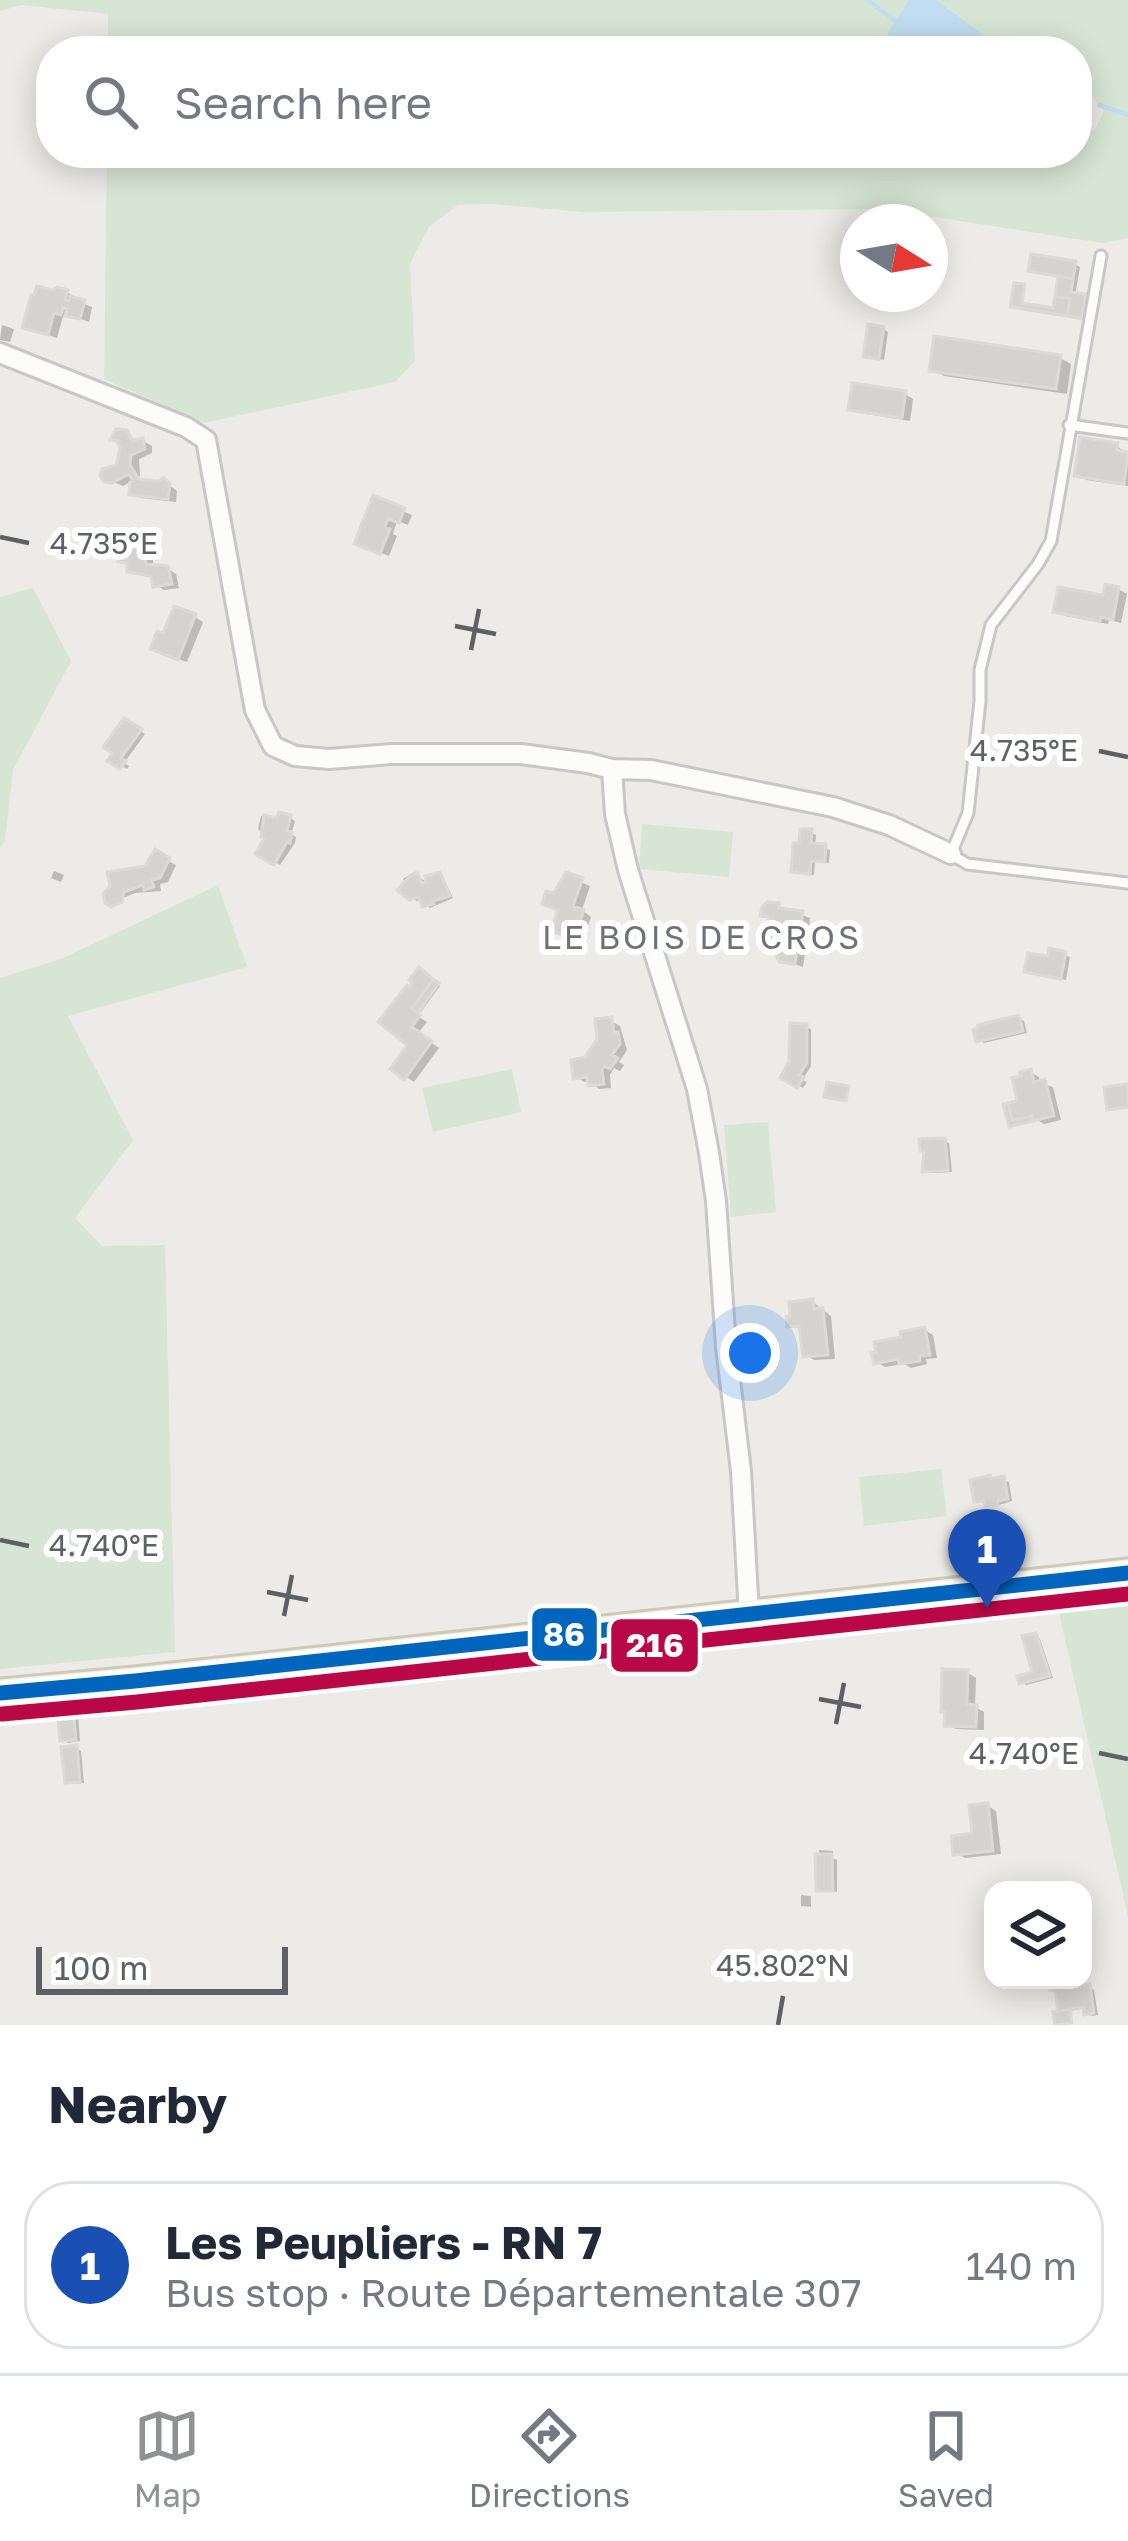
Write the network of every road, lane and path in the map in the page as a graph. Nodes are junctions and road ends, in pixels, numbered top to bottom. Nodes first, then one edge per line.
1 (1101, 256) dead end
2 (0, 353) edge
3 (1070, 424) junction
4 (1128, 433) edge
5 (612, 769) junction
6 (951, 854) junction
7 (1128, 883) edge
8 (1128, 1573) edge
9 (749, 1615) junction
10 (0, 1693) edge

1 - 3 lane
2 - 5 street
3 - 4 lane
3 - 6 lane
5 - 6 street
5 - 9 street
6 - 7 lane
8 - 9 main road
9 - 10 main road

